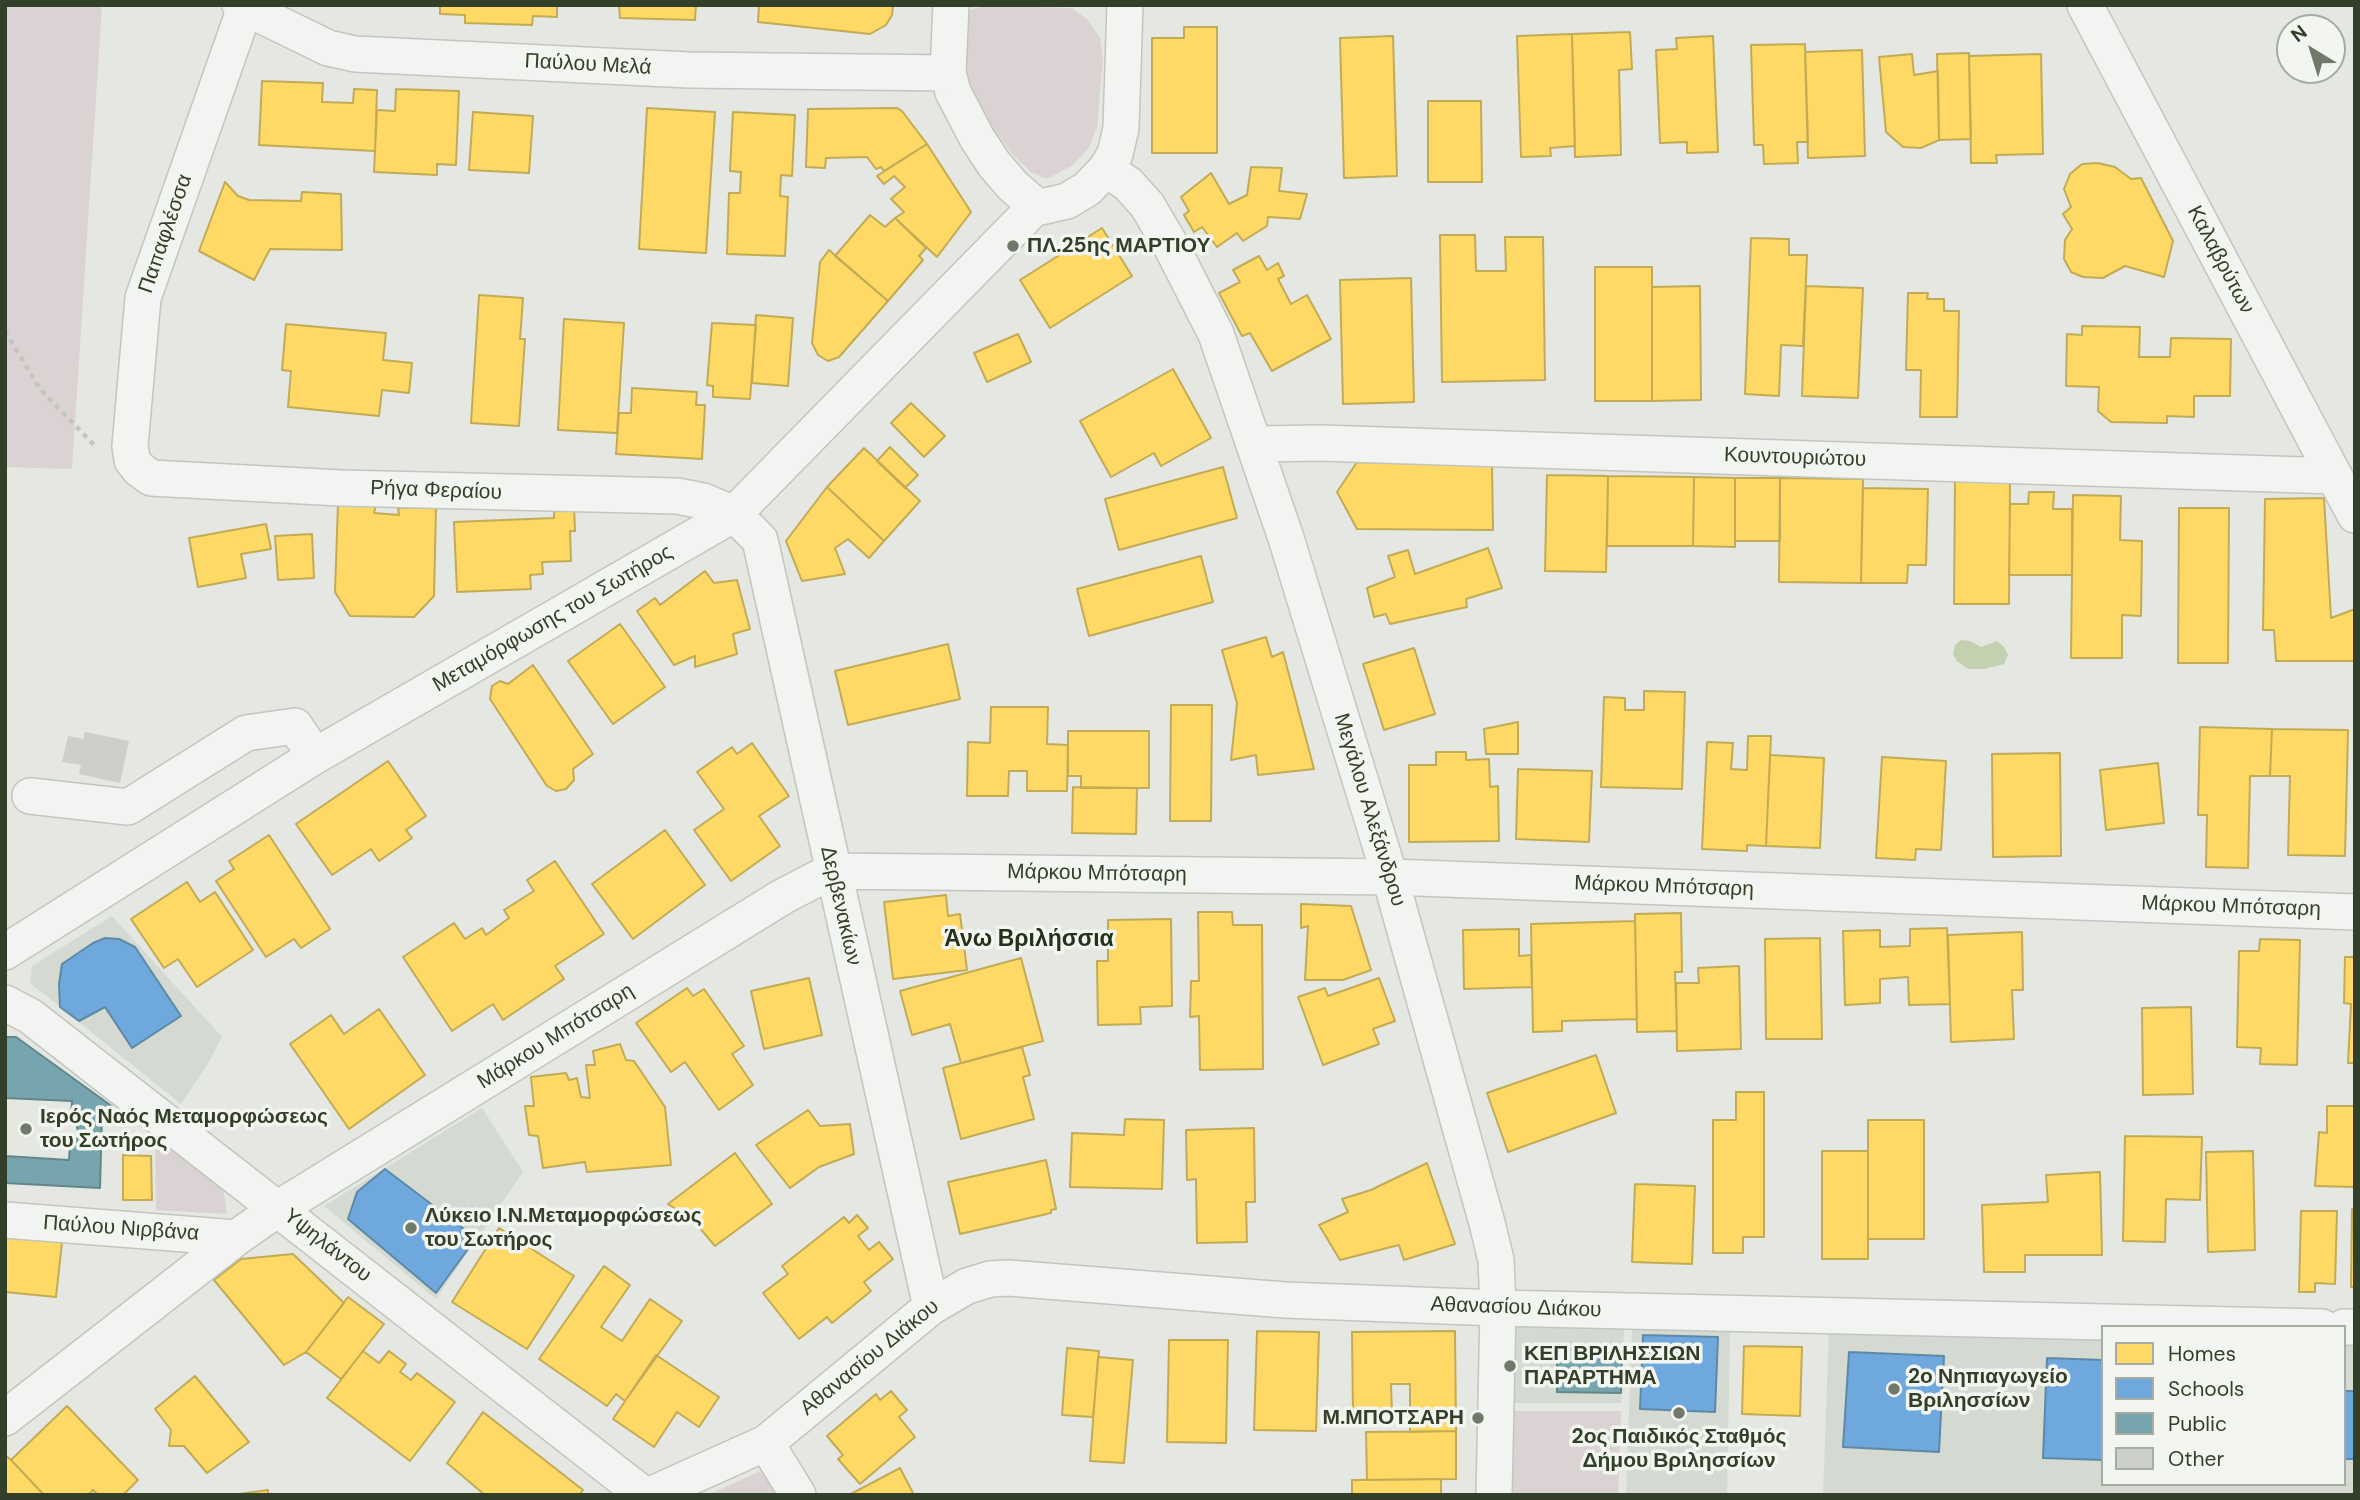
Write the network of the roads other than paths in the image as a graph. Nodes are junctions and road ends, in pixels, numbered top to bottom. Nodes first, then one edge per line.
1 (951, 5) edge
2 (1125, 5) edge
3 (2085, 5) edge
4 (244, 7) edge
5 (948, 73) junction
6 (1106, 169) junction
7 (1036, 206) junction
8 (1255, 444) junction
9 (135, 464) joint
10 (2334, 476) junction
11 (734, 514) junction
12 (2355, 515) edge
13 (315, 756) junction
14 (30, 796) dead end
15 (832, 870) junction
16 (1390, 877) junction
17 (2355, 912) edge
18 (5, 952) edge
19 (5, 1003) edge
20 (279, 1208) junction
21 (5, 1220) edge
22 (236, 1238) junction
23 (931, 1307) junction
24 (1498, 1308) junction
25 (2235, 1325) edge
26 (5, 1418) edge
27 (766, 1443) junction
28 (644, 1495) edge
29 (650, 1495) edge
30 (798, 1495) edge
31 (1494, 1495) edge

1 - 5 street
2 - 6 street
3 - 10 street, Καλαβρύτων
4 - 5 street, Παύλου Μελά
4 - 9 street, Παπαφλέσσα
5 - 7 street
6 - 7 street
6 - 8 street, Μεγάλου Αλεξάνδρου
7 - 11 street, Μεταμόρφωσης του Σωτήρος
8 - 10 street, Κουντουριώτου
8 - 16 street, Μεγάλου Αλεξάνδρου
9 - 11 street, Ρήγα Φεραίου
10 - 12 street, Καλαβρύτων
11 - 13 street, Μεταμόρφωσης του Σωτήρος
11 - 15 street, Δερβενακίων
13 - 14 street
13 - 18 street, Μεταμόρφωσης του Σωτήρος
15 - 16 street, Μάρκου Μπότσαρη
15 - 20 street, Μάρκου Μπότσαρη
15 - 23 street, Δερβενακίων
16 - 17 street, Μάρκου Μπότσαρη
16 - 24 street, Μεγάλου Αλεξάνδρου
19 - 20 street, Υψηλάντου
20 - 22 street, Μάρκου Μπότσαρη
20 - 28 street, Υψηλάντου
21 - 22 street, Παύλου Νιρβάνα
22 - 26 street, Μάρκου Μπότσαρη
23 - 24 street, Αθανασίου Διάκου
23 - 27 street, Αθανασίου Διάκου
24 - 25 street, Αθανασίου Διάκου
24 - 31 street, Μεγάλου Αλεξάνδρου
27 - 29 street, Αθανασίου Διάκου
27 - 30 street

